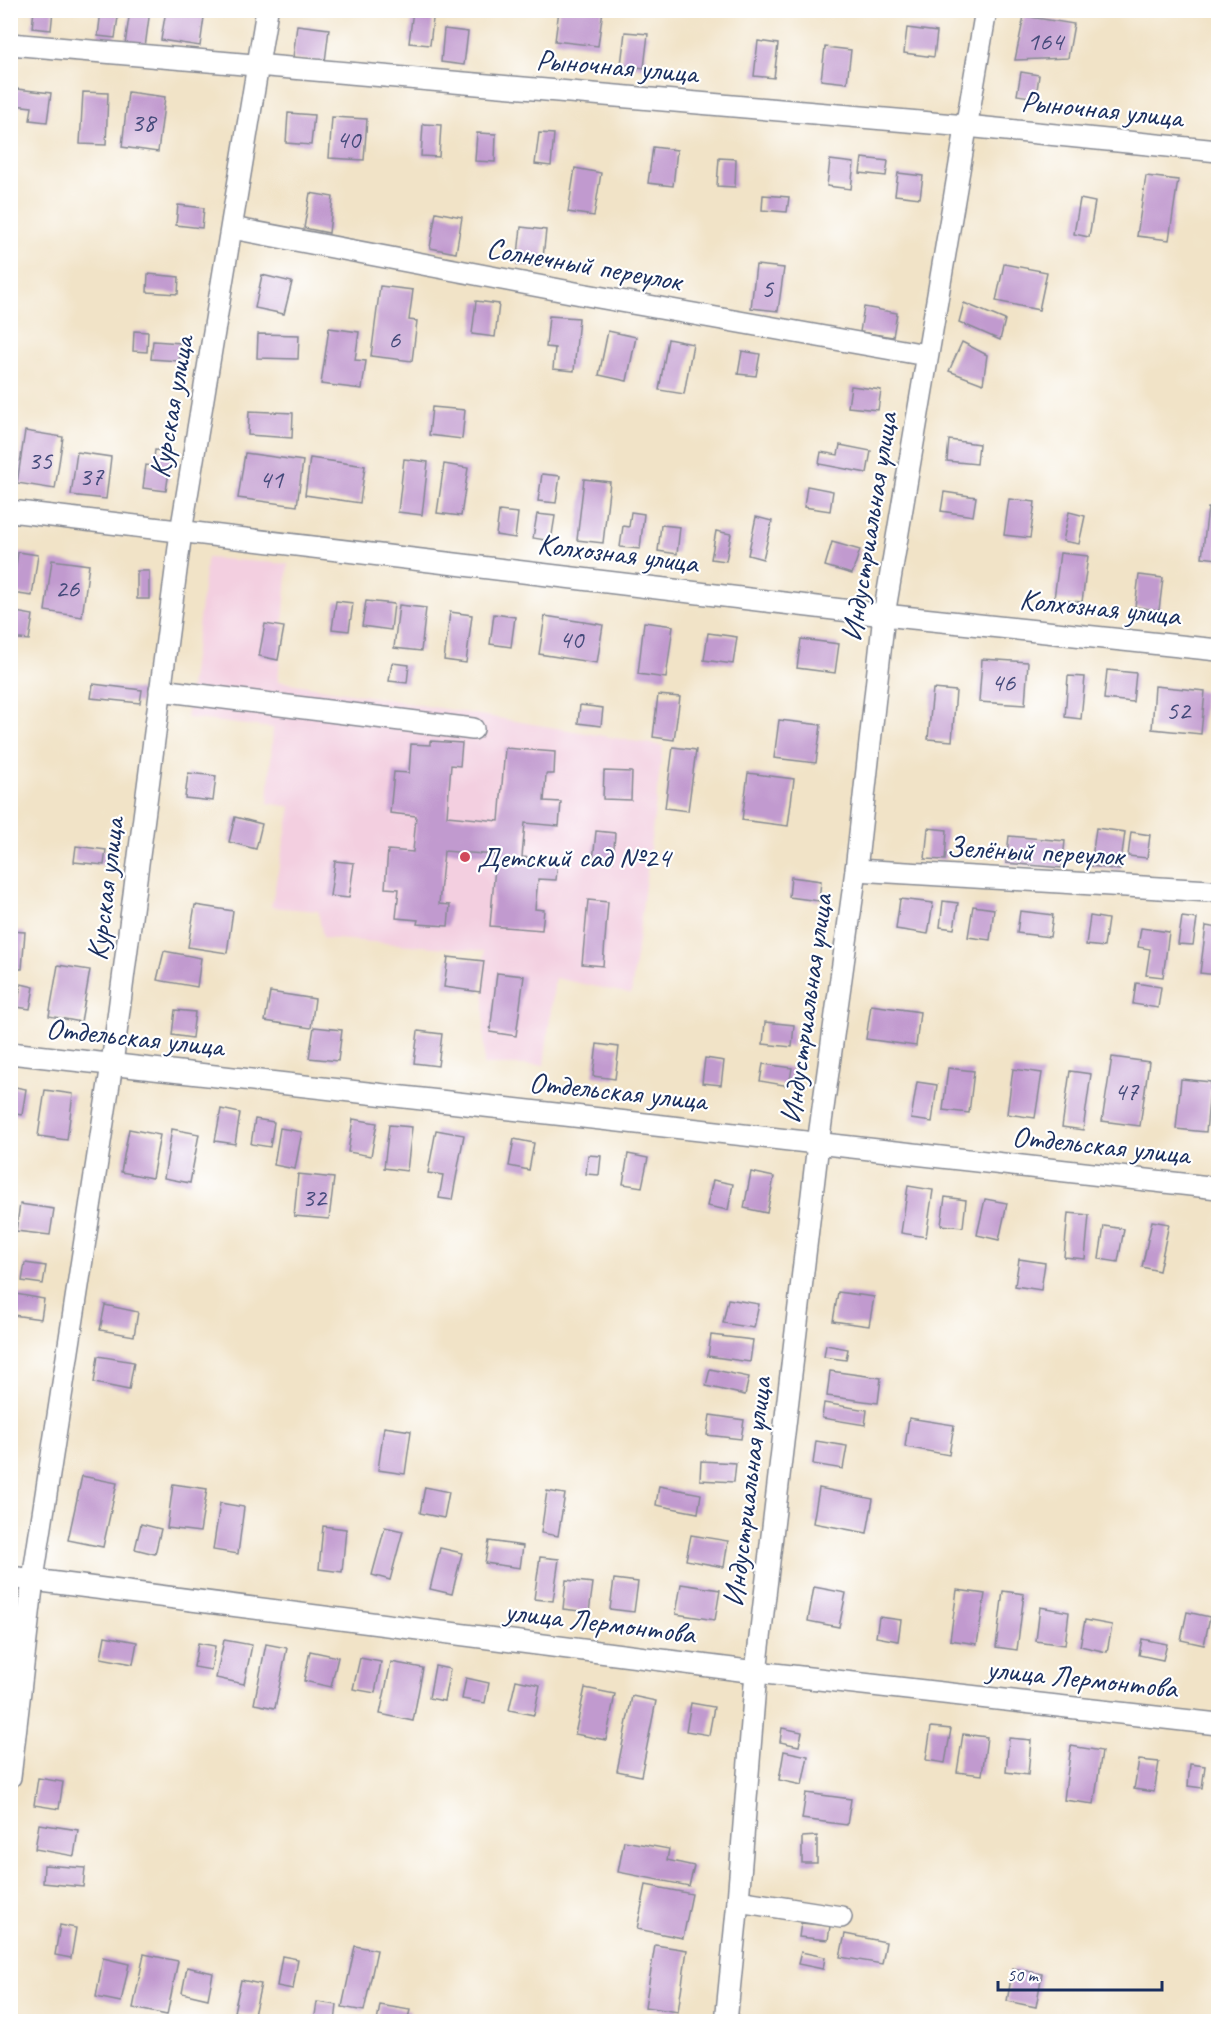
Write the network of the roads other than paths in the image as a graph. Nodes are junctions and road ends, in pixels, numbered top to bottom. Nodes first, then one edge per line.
1 (267, 10) edge
2 (986, 10) edge
3 (10, 45) edge
4 (259, 65) junction
5 (966, 126) junction
6 (1218, 151) edge
7 (232, 228) junction
8 (926, 355) junction
9 (10, 512) edge
10 (181, 532) junction
11 (884, 615) junction
12 (1218, 650) edge
13 (160, 690) junction
14 (473, 729) dead end
15 (856, 870) junction
16 (1210, 891) dead end
17 (10, 1053) edge
18 (112, 1064) junction
19 (818, 1144) junction
20 (1218, 1188) edge
21 (10, 1577) edge
22 (33, 1579) junction
23 (756, 1672) junction
24 (1218, 1724) edge
25 (10, 1777) edge
26 (738, 1901) junction
27 (841, 1917) dead end
28 (726, 2022) edge

1 - 4 street, Курская улица
2 - 5 street, Индустриальная улица
3 - 4 street, Рыночная улица
4 - 5 street, Рыночная улица
4 - 7 street, Курская улица
5 - 6 street, Рыночная улица
5 - 8 street, Индустриальная улица
7 - 8 street, Солнечный переулок
7 - 10 street, Курская улица
8 - 11 street, Индустриальная улица
9 - 10 street, Колхозная улица
10 - 11 street, Колхозная улица
10 - 13 street, Курская улица
11 - 12 street, Колхозная улица
11 - 15 street, Индустриальная улица
13 - 14 street
13 - 18 street, Курская улица
15 - 16 street, Зелёный переулок
15 - 19 street, Индустриальная улица
17 - 18 street, Отдельская улица
18 - 19 street, Отдельская улица
18 - 22 street, Курская улица
19 - 20 street, Отдельская улица
19 - 23 street, Индустриальная улица
21 - 22 street, улица Лермонтова
22 - 23 street, улица Лермонтова
22 - 25 street, Курская улица
23 - 24 street, улица Лермонтова
23 - 26 street, Индустриальная улица
26 - 27 street
26 - 28 street, Индустриальная улица

